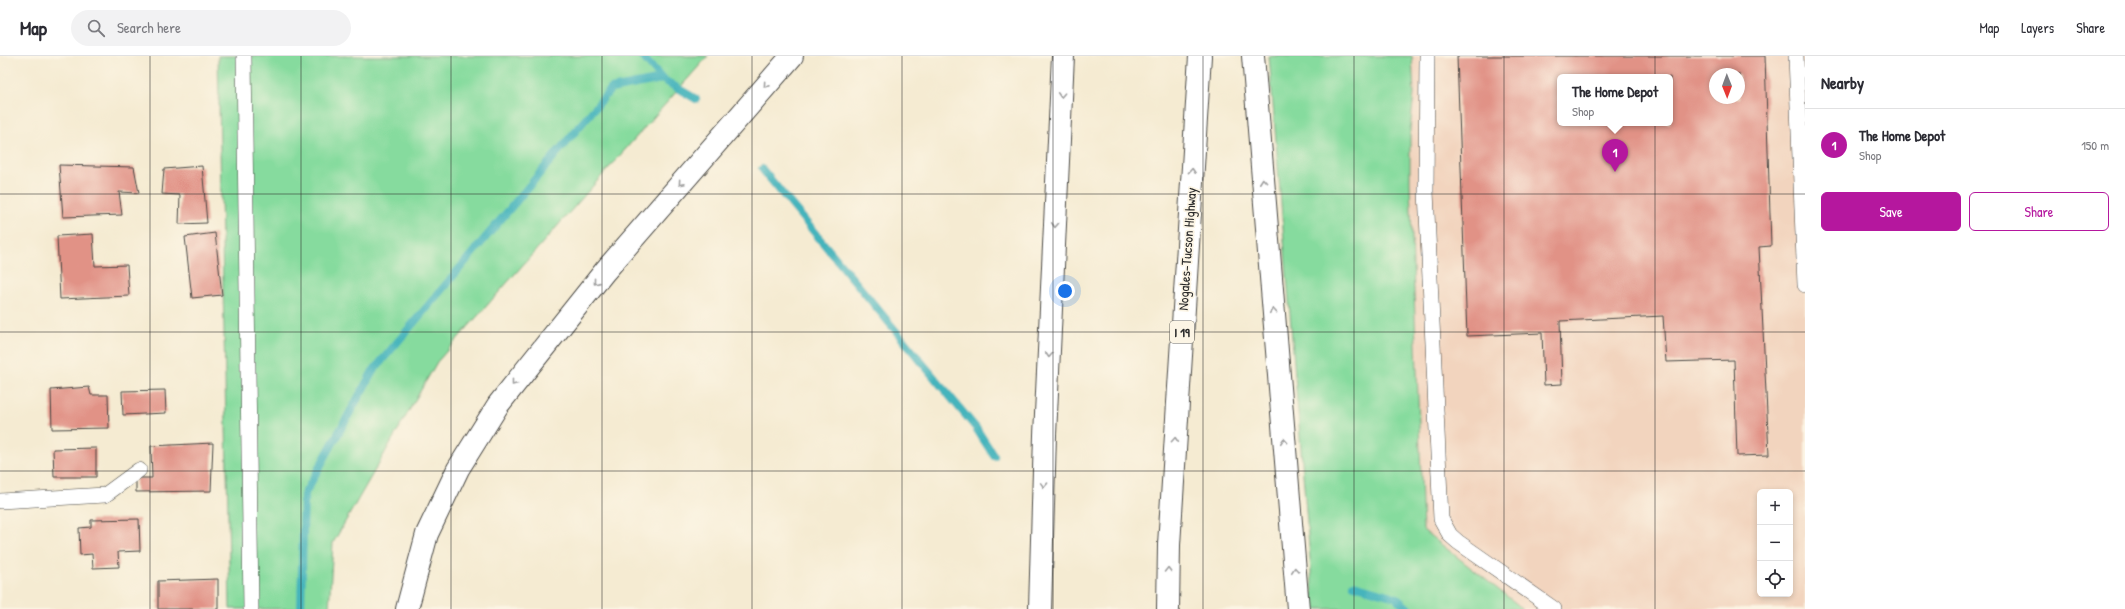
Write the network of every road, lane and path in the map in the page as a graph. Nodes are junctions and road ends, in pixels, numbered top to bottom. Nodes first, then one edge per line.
1 (244, 56) edge
2 (792, 56) edge
3 (1063, 56) edge
4 (1200, 56) edge
5 (1253, 56) edge
6 (1427, 56) edge
7 (1796, 56) edge
8 (1805, 285) edge
9 (139, 470) dead end
10 (0, 501) edge
11 (251, 609) edge
12 (407, 609) edge
13 (1040, 609) edge
14 (1168, 609) edge
15 (1298, 609) edge
16 (1554, 609) edge

1 - 11 lane
2 -> 12 highway
3 -> 13 highway
14 -> 4 highway, Nogales–Tucson Highway / I 19
15 -> 5 highway
6 - 16 lane
7 - 8 lane
9 - 10 lane

